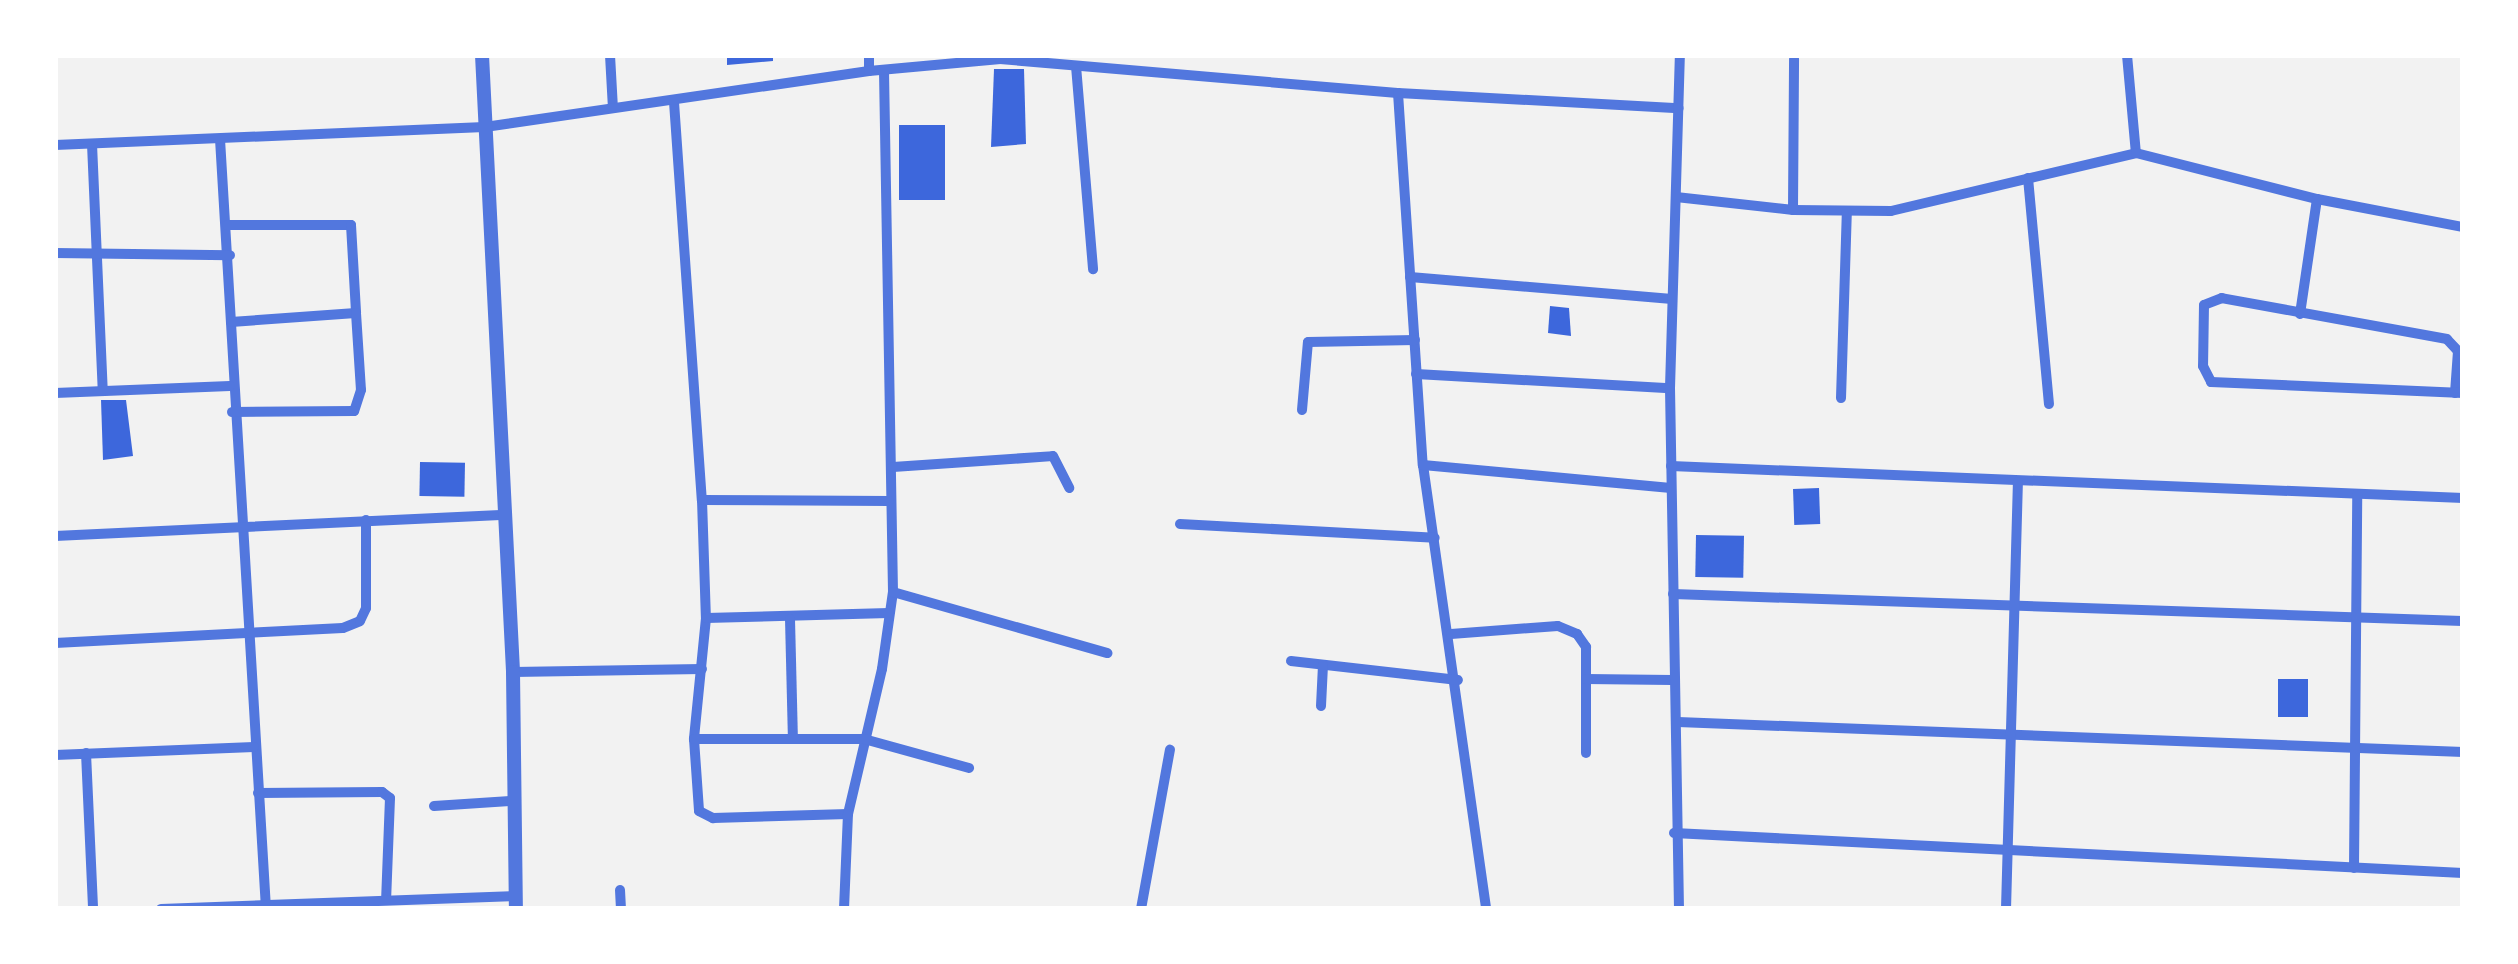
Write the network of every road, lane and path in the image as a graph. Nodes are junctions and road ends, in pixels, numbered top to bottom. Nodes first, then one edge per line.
1 (482, 55) edge
2 (610, 55) edge
3 (869, 55) edge
4 (1680, 55) edge
5 (2127, 55) edge
6 (1000, 57) edge
7 (1794, 59) dead end
8 (1076, 66) junction
9 (884, 70) junction
10 (869, 71) junction
11 (1398, 93) junction
12 (674, 102) junction
13 (613, 108) junction
14 (1680, 108) junction
15 (485, 127) junction
16 (220, 139) junction
17 (92, 144) junction
18 (55, 145) edge
19 (2136, 153) junction
20 (2028, 178) junction
21 (1676, 198) junction
22 (2317, 199) junction
23 (1793, 210) junction
24 (1848, 211) junction
25 (228, 225) junction
26 (2463, 226) edge
27 (96, 251) junction
28 (55, 253) edge
29 (230, 255) junction
30 (1094, 270) dead end
31 (1410, 277) junction
32 (1672, 299) junction
33 (356, 313) junction
34 (2300, 314) junction
35 (231, 322) junction
36 (1415, 340) junction
37 (1416, 374) junction
38 (230, 386) junction
39 (1670, 388) junction
40 (103, 390) junction
41 (55, 393) edge
42 (2459, 393) edge
43 (1841, 398) dead end
44 (2050, 404) dead end
45 (1302, 410) dead end
46 (232, 412) junction
47 (1423, 465) junction
48 (1670, 466) junction
49 (893, 467) junction
50 (2018, 482) junction
51 (1069, 488) dead end
52 (1670, 488) junction
53 (2358, 494) junction
54 (2463, 498) edge
55 (702, 500) junction
56 (888, 501) junction
57 (501, 514) junction
58 (366, 520) junction
59 (1180, 524) dead end
60 (245, 528) junction
61 (55, 536) edge
62 (1435, 538) junction
63 (893, 592) junction
64 (1673, 594) junction
65 (2015, 607) junction
66 (889, 613) junction
67 (2356, 617) junction
68 (706, 618) junction
69 (790, 620) junction
70 (2463, 621) edge
71 (1450, 634) junction
72 (250, 635) junction
73 (55, 643) edge
74 (1106, 653) dead end
75 (1291, 661) dead end
76 (1323, 665) junction
77 (702, 669) junction
78 (513, 672) junction
79 (1586, 679) junction
80 (1458, 680) junction
81 (1672, 680) junction
82 (1321, 706) dead end
83 (1678, 722) junction
84 (2016, 735) junction
85 (694, 739) junction
86 (793, 739) junction
87 (864, 739) junction
88 (254, 747) junction
89 (2360, 748) junction
90 (1170, 750) dead end
91 (2463, 752) edge
92 (86, 753) junction
93 (1586, 753) dead end
94 (55, 755) edge
95 (969, 768) dead end
96 (258, 793) junction
97 (511, 800) junction
98 (434, 806) dead end
99 (848, 814) junction
100 (1674, 833) junction
101 (2008, 854) junction
102 (2354, 868) junction
103 (2463, 873) edge
104 (620, 890) dead end
105 (386, 900) junction
106 (515, 903) edge
107 (265, 906) edge
108 (93, 909) edge
109 (161, 909) edge
110 (621, 909) edge
111 (844, 909) edge
112 (1140, 909) edge
113 (1486, 909) edge
114 (1679, 909) edge
115 (2006, 909) edge

1 - 15 street
2 - 13 street
3 - 10 street
4 - 14 street
5 - 19 street
6 - 8 street
6 - 9 street
7 - 23 street
8 - 11 street
8 - 30 street
9 - 10 street
9 - 49 street
10 - 12 street
11 - 14 street
11 - 31 street
12 - 13 street
12 - 55 street
13 - 15 street
14 - 21 street
15 - 16 street
15 - 57 street
16 - 17 street
16 - 25 street
17 - 18 street
17 - 27 street
19 - 20 street
19 - 22 street
20 - 24 street
20 - 44 street
21 - 23 street
21 - 32 street
22 - 26 street
22 - 34 street
23 - 24 street
24 - 43 street
25 - 29 street
25 - 33 street
27 - 28 street
27 - 29 street
27 - 40 street
29 - 35 street
31 - 32 street
31 - 36 street
32 - 39 street
33 - 35 street
33 - 46 street
34 - 42 street
34 - 42 street
35 - 38 street
36 - 37 street
36 - 45 street
37 - 39 street
37 - 47 street
38 - 40 street
38 - 46 street
39 - 48 street
40 - 41 street
46 - 60 street
47 - 52 street
47 - 62 street
48 - 50 street
48 - 52 street
49 - 51 street
49 - 56 street
50 - 53 street
50 - 65 street
52 - 64 street
53 - 54 street
53 - 67 street
55 - 56 street
55 - 68 street
56 - 63 street
57 - 58 street
57 - 78 street
58 - 60 street
58 - 72 street
59 - 62 street
60 - 61 street
60 - 72 street
62 - 71 street
63 - 66 street
63 - 74 street
64 - 65 street
64 - 81 street
65 - 67 street
65 - 84 street
66 - 69 street
66 - 87 street
67 - 70 street
67 - 89 street
68 - 69 street
68 - 77 street
69 - 86 street
71 - 79 street
71 - 80 street
72 - 73 street
72 - 88 street
75 - 76 street
76 - 80 street
76 - 82 street
77 - 78 street
77 - 85 street
78 - 97 street
79 - 81 street
79 - 93 street
80 - 113 street
81 - 83 street
83 - 84 street
83 - 100 street
84 - 89 street
84 - 101 street
85 - 86 street
85 - 99 street
86 - 87 street
87 - 95 street
87 - 99 street
88 - 92 street
88 - 96 street
89 - 91 street
89 - 102 street
90 - 112 street
92 - 94 street
92 - 108 street
96 - 105 street
96 - 107 street
97 - 98 street
97 - 106 street
99 - 111 street
100 - 101 street
100 - 114 street
101 - 102 street
101 - 115 street
102 - 103 street
104 - 110 street
105 - 106 street
105 - 107 street
107 - 109 street

